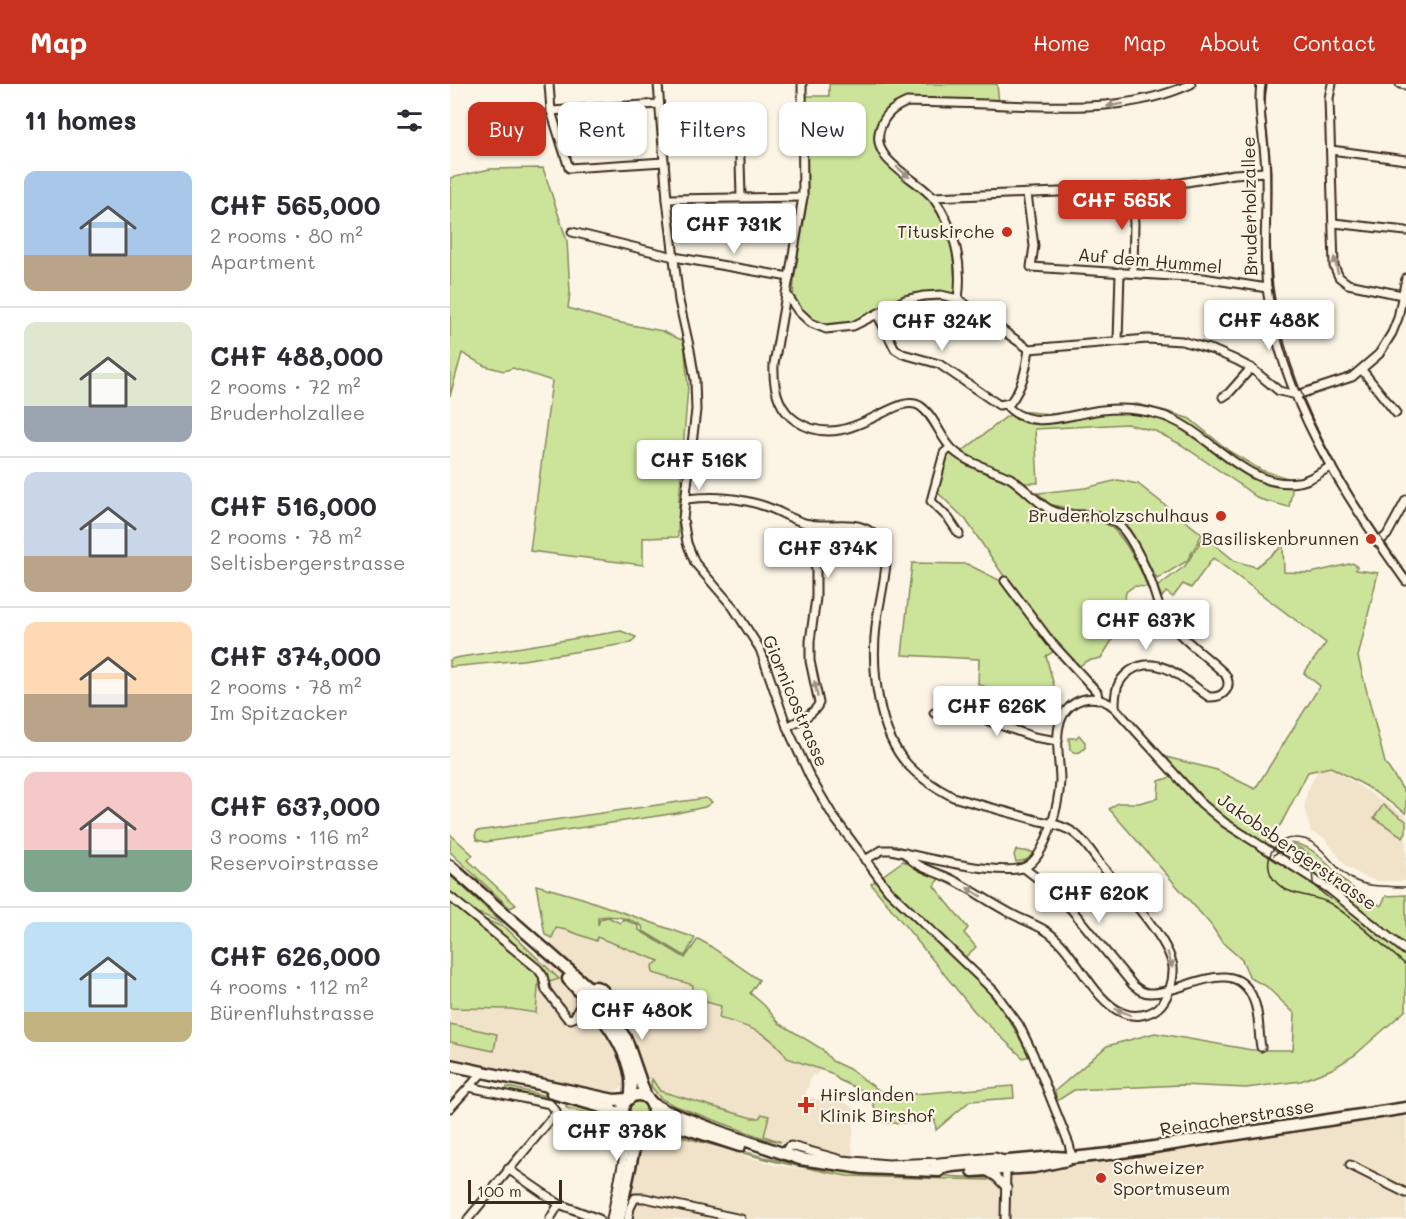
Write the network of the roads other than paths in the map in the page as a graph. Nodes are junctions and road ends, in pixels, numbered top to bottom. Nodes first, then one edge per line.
1 (549, 84) edge
2 (658, 84) edge
3 (802, 84) edge
4 (1191, 84) edge
5 (1261, 84) edge
6 (1332, 84) edge
7 (1400, 84) edge
8 (1406, 85) edge
9 (659, 104) joint
10 (551, 111) junction
11 (1331, 150) junction
12 (663, 156) edge
13 (740, 156) edge
14 (1406, 160) edge
15 (664, 162) junction
16 (1266, 172) junction
17 (1131, 189) junction
18 (1027, 194) junction
19 (741, 197) junction
20 (802, 197) junction
21 (933, 197) junction
22 (667, 199) junction
23 (1334, 223) junction
24 (1406, 231) edge
25 (572, 232) dead end
26 (674, 257) junction
27 (1119, 272) junction
28 (1133, 273) junction
29 (789, 277) junction
30 (1406, 278) edge
31 (1267, 288) junction
32 (786, 293) junction
33 (1402, 295) junction
34 (958, 299) junction
35 (877, 314) junction
36 (1118, 341) junction
37 (1029, 349) junction
38 (1251, 368) junction
39 (1362, 370) junction
40 (1297, 395) junction
41 (1223, 397) dead end
42 (1006, 405) junction
43 (1396, 413) dead end
44 (950, 448) junction
45 (1331, 466) junction
46 (686, 499) junction
47 (1406, 500) edge
48 (809, 524) junction
49 (959, 534) dead end
50 (1378, 543) junction
51 (1005, 581) dead end
52 (1406, 581) edge
53 (1098, 699) junction
54 (1115, 708) junction
55 (934, 712) dead end
56 (788, 727) junction
57 (1058, 741) junction
58 (1051, 824) junction
59 (905, 853) junction
60 (865, 860) junction
61 (450, 866) edge
62 (1024, 868) junction
63 (450, 897) edge
64 (1406, 951) edge
65 (1169, 990) junction
66 (585, 995) junction
67 (597, 1009) junction
68 (575, 1016) junction
69 (1261, 1047) dead end
70 (450, 1065) edge
71 (450, 1072) edge
72 (481, 1079) junction
73 (629, 1098) junction
74 (649, 1100) junction
75 (450, 1108) edge
76 (1406, 1108) edge
77 (625, 1117) junction
78 (643, 1123) junction
79 (628, 1136) dead end
80 (784, 1155) junction
81 (1072, 1158) junction
82 (1350, 1165) dead end
83 (1006, 1166) junction
84 (508, 1169) junction
85 (934, 1170) junction
86 (985, 1171) junction
87 (1006, 1188) junction
88 (1406, 1193) edge
89 (559, 1204) junction
90 (468, 1219) edge
91 (550, 1219) edge
92 (599, 1219) edge
93 (611, 1219) edge
94 (619, 1219) edge
95 (628, 1219) edge
96 (741, 1219) edge
97 (1005, 1219) edge

1 - 10 street
2 - 9 street, Giornicostrasse
3 - 20 street
4 -> 21 street
5 - 16 street, Bruderholzallee
6 - 11 street
7 - 8 street
9 - 10 street
10 - 15 street
11 - 14 street
11 - 23 street
12 - 15 street, Giornicostrasse
13 - 19 street
15 - 22 street, Giornicostrasse
16 - 17 street
16 - 31 street, Bruderholzallee
17 - 18 street
17 - 28 street
18 - 21 street
18 - 27 street, Auf dem Hummel
19 - 20 street
19 - 22 street
20 - 29 street
21 - 34 street
22 - 26 street, Giornicostrasse
23 - 24 street
33 -> 23 street
25 - 26 street
26 - 29 street
26 - 46 street, Giornicostrasse
27 - 28 street, Auf dem Hummel
27 - 36 street
28 - 31 street, Auf dem Hummel
29 - 32 street
30 - 33 street
31 - 40 street, Bruderholzallee
32 - 35 street
32 - 44 street
33 - 39 street
34 - 35 street
34 - 37 street
35 - 42 street
36 - 37 street
36 - 38 street
37 - 42 street
38 - 40 street
38 - 41 street
39 - 40 street
39 - 43 street
40 - 45 street, Bruderholzallee
42 - 45 street
44 - 49 street
44 - 54 street
45 - 50 street, Bruderholzallee
46 - 48 street
46 - 56 street, Giornicostrasse
47 - 50 street
56 -> 48 street
48 - 58 street
50 - 52 street, Bruderholzallee
51 - 53 street
53 - 54 street, Jakobsbergerstrasse
53 - 57 street
54 - 64 street, Jakobsbergerstrasse
55 - 57 street
56 - 60 street, Giornicostrasse
57 - 58 street
58 - 62 street
58 -> 65 street
59 - 60 street
59 - 62 street
65 -> 59 street
60 - 81 street, Giornicostrasse
61 - 66 main road
62 - 65 street
63 - 68 street
65 - 69 street
66 - 67 main road
66 - 67 main road
66 - 68 street
67 - 68 street
67 - 73 main road
67 - 74 main road
70 - 72 main road
71 - 72 main road
72 - 73 main road
72 - 75 street
72 - 77 main road
72 - 84 street
73 - 74 main road
73 - 77 main road
74 - 78 main road
74 - 80 main road, Reinacherstrasse
76 - 81 main road, Reinacherstrasse
77 - 78 main road
78 - 80 main road, Reinacherstrasse
78 - 94 main road
79 - 93 street
80 - 83 street, Reinacherstrasse
80 - 85 main road, Reinacherstrasse
81 - 83 main road, Reinacherstrasse
82 - 88 street
83 - 85 main road, Reinacherstrasse
83 - 86 main road, Reinacherstrasse
83 - 87 street
84 - 89 street
84 - 90 street
85 - 86 main road, Reinacherstrasse
86 - 87 street
87 - 97 street
89 - 91 street
89 - 92 street
95 - 96 street

